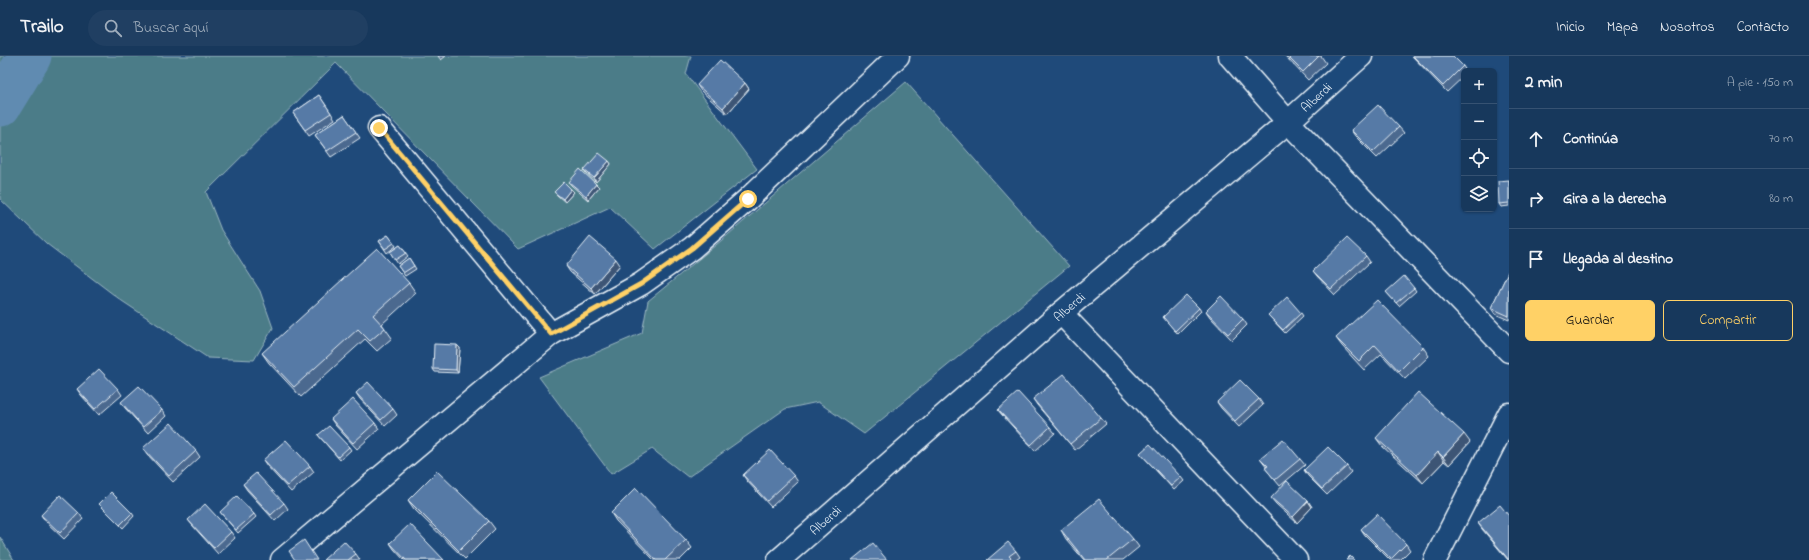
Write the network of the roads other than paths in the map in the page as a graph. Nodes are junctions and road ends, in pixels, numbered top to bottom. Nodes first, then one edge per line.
1 (898, 56) edge
2 (1230, 56) edge
3 (1361, 56) edge
4 (1288, 122) junction
5 (379, 128) dead end
6 (1061, 313) junction
7 (551, 334) junction
8 (1509, 351) edge
9 (1509, 414) edge
10 (282, 560) edge
11 (779, 560) edge
12 (1296, 560) edge
13 (1435, 560) edge

1 - 7 street
2 - 4 street
3 - 4 street, Alberdi
4 - 6 street, Alberdi
4 - 8 street
5 - 7 street
6 - 11 street, Alberdi
6 - 12 street
7 - 10 street
9 - 13 street

